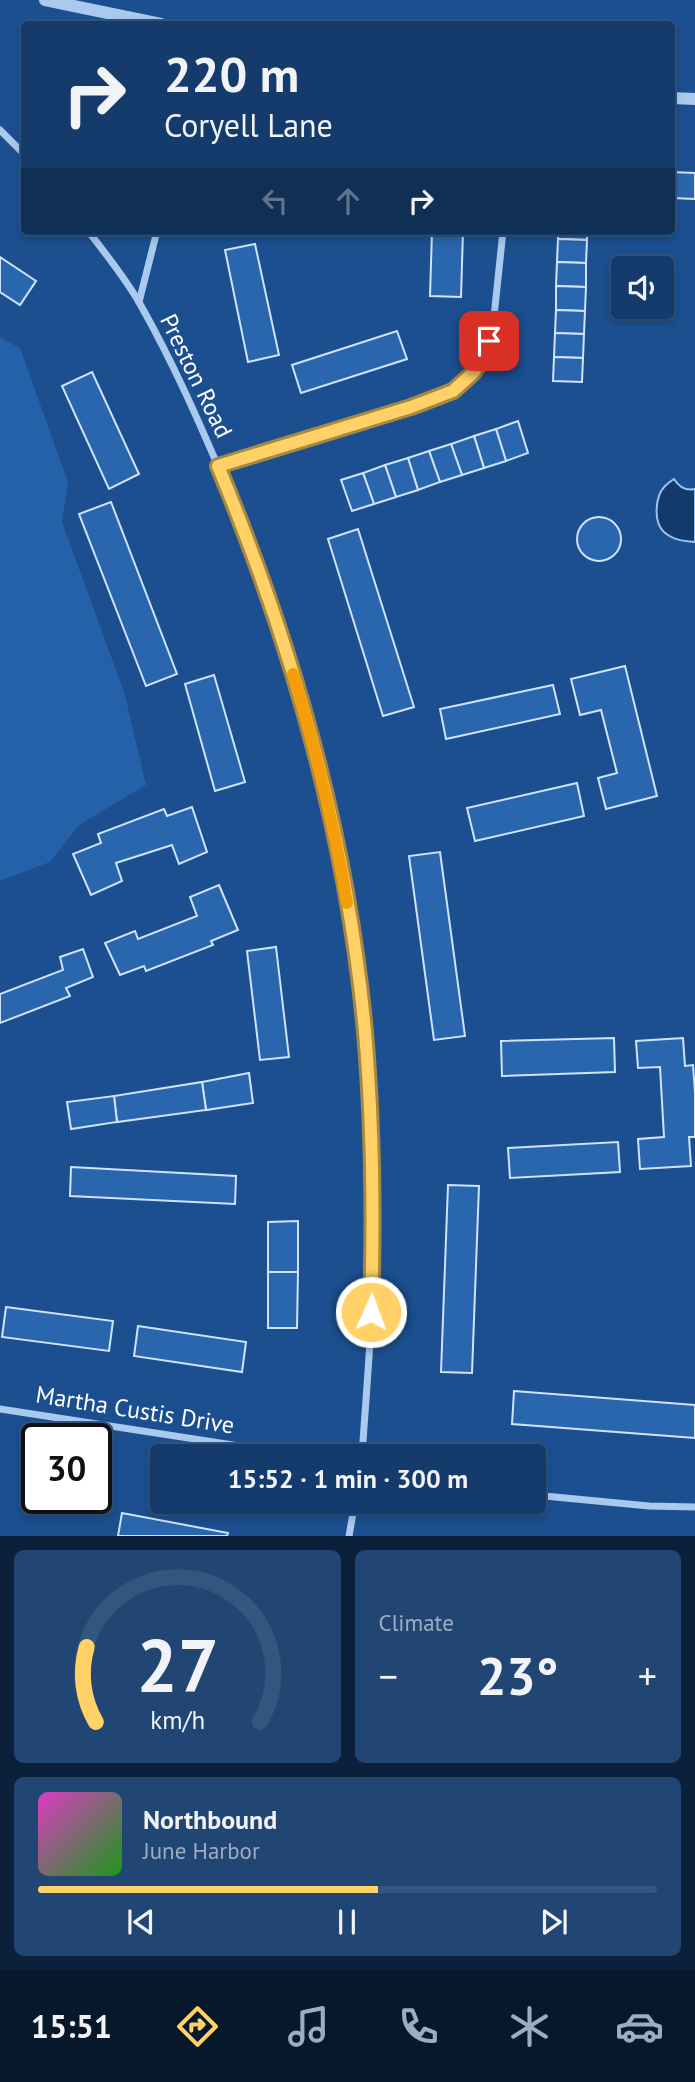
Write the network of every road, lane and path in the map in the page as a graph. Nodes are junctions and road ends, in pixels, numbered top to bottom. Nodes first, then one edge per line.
1 (45, 0) edge
2 (146, 21) edge
3 (675, 98) edge
4 (695, 99) edge
5 (0, 130) edge
6 (21, 151) edge
7 (91, 235) edge
8 (156, 235) edge
9 (503, 235) edge
10 (139, 302) junction
11 (218, 466) junction
12 (0, 1409) edge
13 (227, 1444) edge
14 (363, 1444) edge
15 (546, 1496) edge
16 (695, 1507) edge
17 (353, 1514) edge
18 (349, 1536) edge

1 - 2 street
3 - 4 street
5 - 6 street
7 - 10 street, Preston Road
8 - 10 street
9 - 11 street
10 - 11 street, Preston Road
11 - 14 street, Preston Road
12 - 13 street, Martha Custis Drive
15 - 16 street
17 - 18 street

